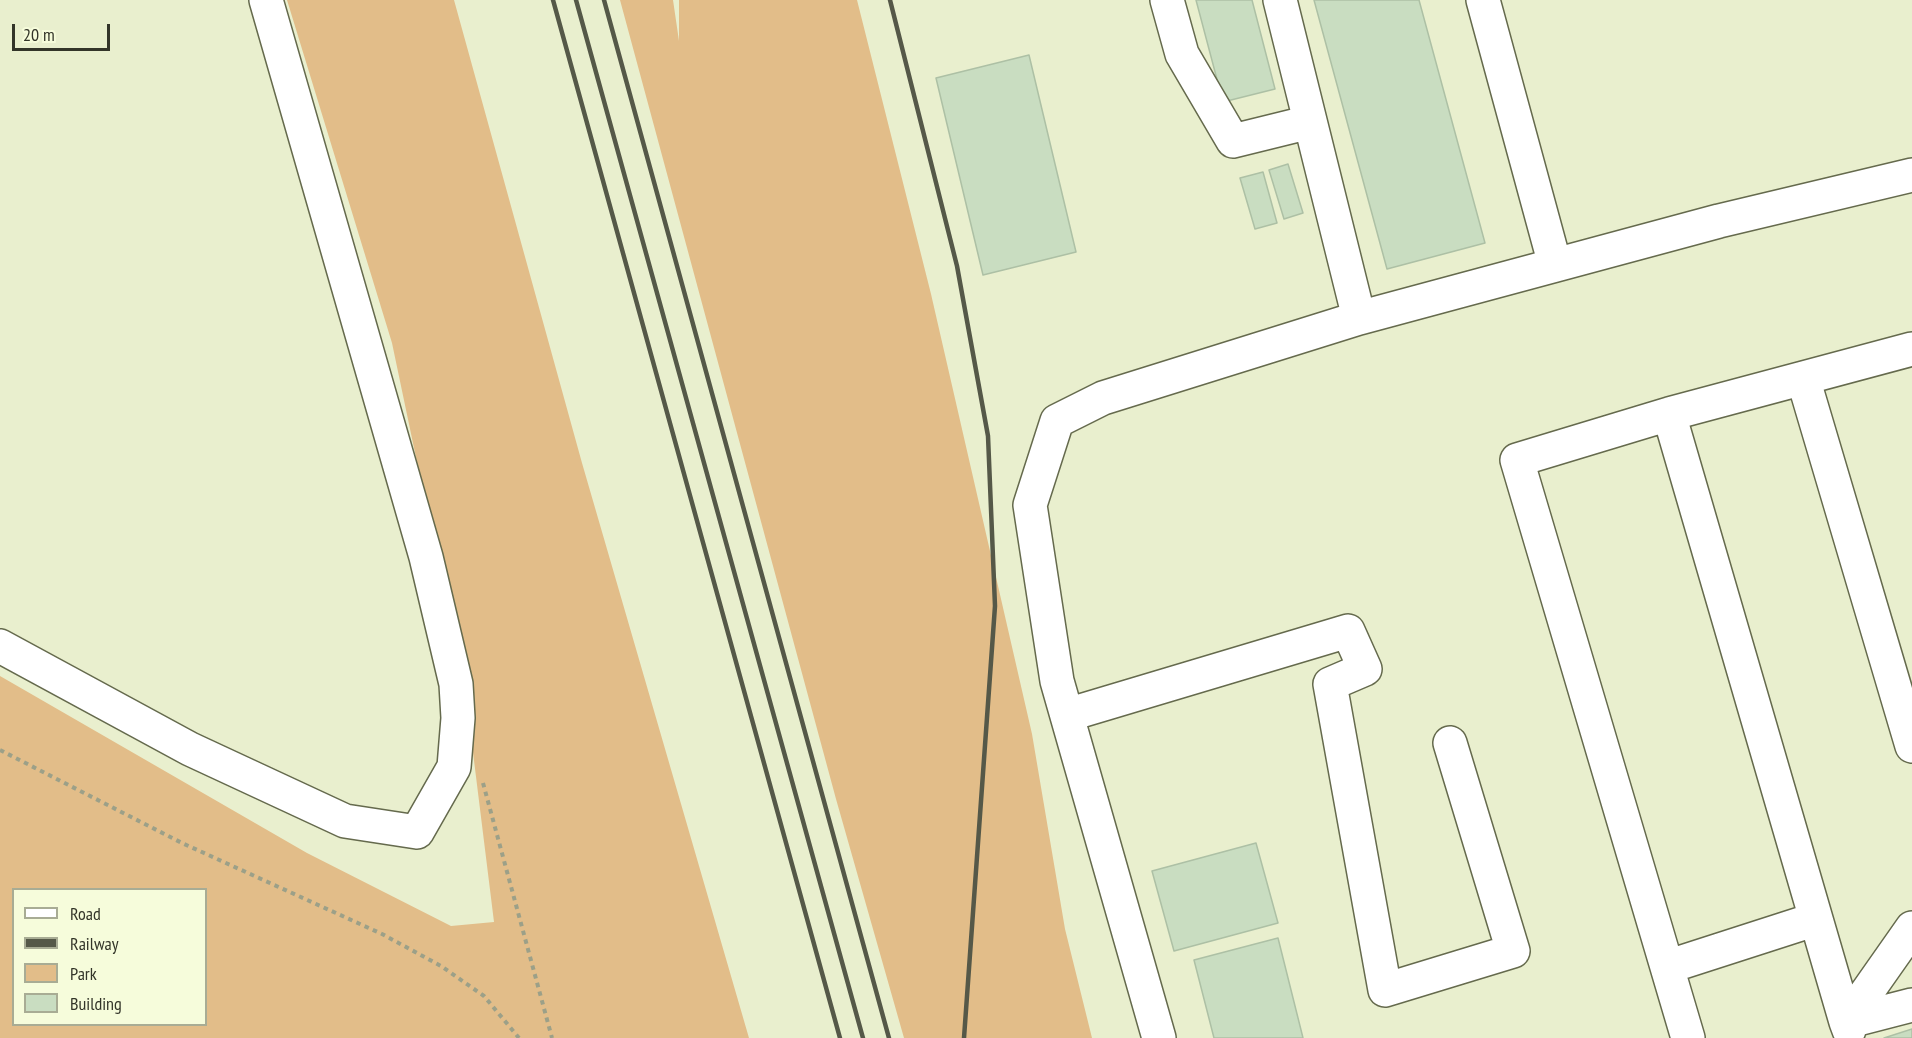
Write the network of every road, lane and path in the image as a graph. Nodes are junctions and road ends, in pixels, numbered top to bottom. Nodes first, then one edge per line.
1 (266, 0) edge
2 (1167, 0) edge
3 (1280, 0) edge
4 (1483, 0) edge
5 (1310, 122) junction
6 (1912, 174) edge
7 (1555, 265) junction
8 (1359, 318) junction
9 (1912, 349) edge
10 (1803, 378) junction
11 (1670, 414) junction
12 (0, 646) edge
13 (1067, 715) junction
14 (1450, 743) dead end
15 (1912, 746) edge
16 (0, 750) edge
17 (483, 783) dead end
18 (1816, 919) junction
19 (1912, 928) edge
20 (1667, 968) junction
21 (1912, 1005) edge
22 (1849, 1030) edge
23 (519, 1038) edge
24 (552, 1038) edge
25 (1159, 1038) edge
26 (1688, 1038) edge

1 - 12 lane
2 - 5 lane
3 - 5 lane
4 - 7 lane
5 - 8 lane
6 - 7 lane
7 - 8 lane
8 - 13 lane
9 - 10 lane
10 - 11 lane
10 - 15 lane
11 - 18 lane
11 - 20 lane
13 - 14 lane
13 - 25 lane
16 - 23 path
17 - 24 path
18 - 20 lane
18 - 22 lane
19 - 22 lane
20 - 26 lane
21 - 22 lane

